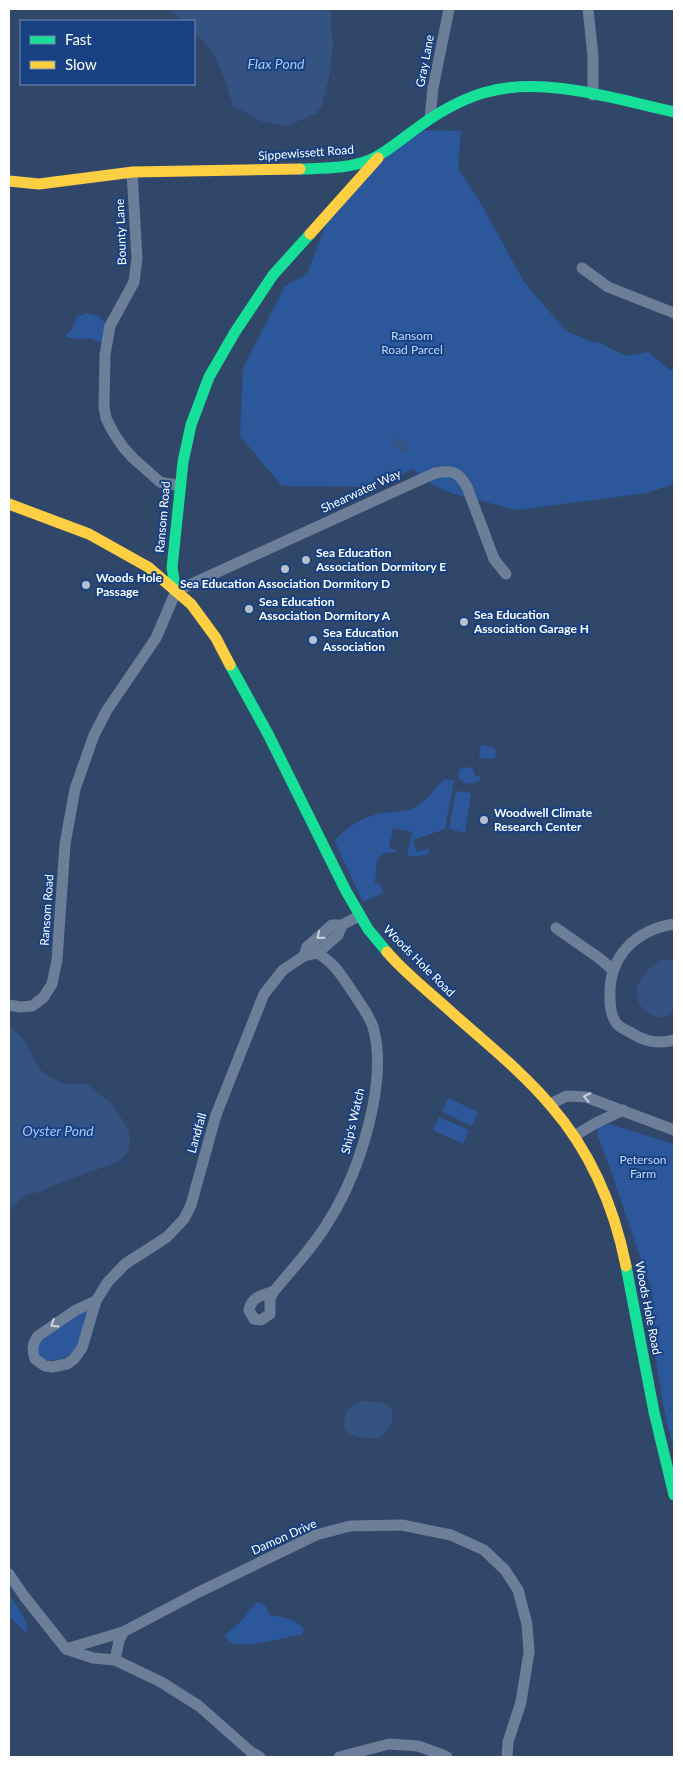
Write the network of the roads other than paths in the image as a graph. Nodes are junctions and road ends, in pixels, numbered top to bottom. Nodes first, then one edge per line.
1 (449, 9) edge
2 (588, 9) edge
3 (593, 96) junction
4 (674, 112) edge
5 (430, 118) junction
6 (380, 155) junction
7 (132, 172) junction
8 (9, 181) edge
9 (582, 268) dead end
10 (674, 313) edge
11 (180, 486) junction
12 (9, 504) edge
13 (506, 574) dead end
14 (176, 591) junction
15 (359, 916) junction
16 (674, 924) edge
17 (342, 925) junction
18 (556, 928) dead end
19 (316, 953) junction
20 (304, 956) junction
21 (613, 970) junction
22 (9, 1005) edge
23 (674, 1040) edge
24 (550, 1104) junction
25 (623, 1110) junction
26 (674, 1130) edge
27 (574, 1136) junction
28 (274, 1290) dead end
29 (96, 1301) junction
30 (674, 1495) edge
31 (9, 1574) edge
32 (123, 1632) junction
33 (66, 1649) junction
34 (115, 1660) junction
35 (260, 1757) edge
36 (339, 1757) edge
37 (447, 1757) edge
38 (507, 1757) edge

1 - 5 street, Gray Lane
2 - 3 street
3 - 4 main road, Sippewissett Road
3 - 5 main road, Sippewissett Road
5 - 6 main road, Sippewissett Road
6 - 7 main road, Sippewissett Road
6 - 11 main road, Ransom Road
7 - 8 main road, Sippewissett Road
7 - 11 street, Bounty Lane
9 - 10 street
11 - 14 main road, Ransom Road
12 - 14 main road, Woods Hole Road
13 - 14 street, Shearwater Way
14 - 15 main road, Woods Hole Road
14 - 22 street, Ransom Road
15 - 17 street, Landfall
15 - 24 main road, Woods Hole Road
16 - 21 street
17 - 19 street, Landfall
17 -> 20 street, Landfall
18 - 21 street
19 - 20 street, Landfall
19 - 28 street, Ship's Watch
20 - 29 street, Landfall
21 - 23 street
25 -> 24 street
24 - 27 main road, Woods Hole Road
25 - 26 street
25 - 27 street
27 - 30 main road, Woods Hole Road
29 -> 29 street, Landfall
31 - 33 street
32 - 33 street, Damon Drive
32 - 34 street
32 - 38 street, Damon Drive
33 - 34 street
34 - 35 street
36 - 37 street

